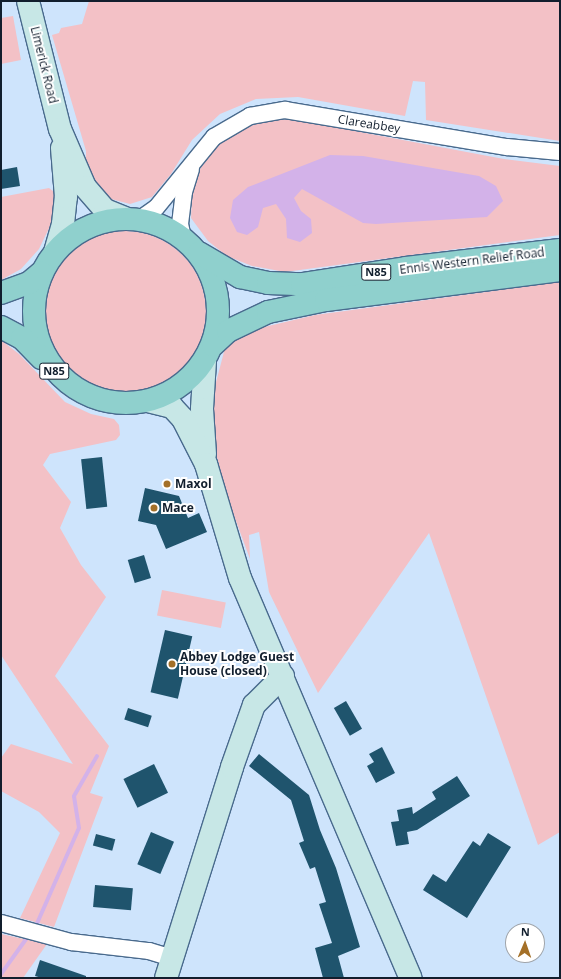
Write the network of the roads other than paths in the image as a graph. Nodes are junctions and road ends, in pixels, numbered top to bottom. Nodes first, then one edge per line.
1 (28, 1) edge
2 (60, 129) junction
3 (560, 152) edge
4 (194, 160) junction
5 (133, 218) junction
6 (183, 238) junction
7 (560, 250) edge
8 (55, 252) junction
9 (199, 253) junction
10 (560, 270) edge
11 (41, 274) junction
12 (1, 293) edge
13 (1, 327) edge
14 (209, 353) junction
15 (51, 369) junction
16 (148, 401) junction
17 (206, 464) junction
18 (283, 676) junction
19 (1, 923) edge
20 (172, 958) junction
21 (166, 978) edge
22 (411, 978) edge

1 - 2 main road, Limerick Road
2 - 5 main road
2 - 8 main road
3 - 4 street, Clareabbey
4 - 5 street, Clareabbey
4 - 6 street, Clareabbey
5 - 6 main road, N85
5 - 8 main road, N85
6 - 9 main road, N85
7 - 9 main road, Ennis Western Relief Road / N85
8 - 11 main road, N85
9 - 14 main road, N85
10 - 14 main road, Ennis Western Relief Road / N85
11 - 12 main road, N85
11 - 15 main road, N85
13 - 15 main road, N85
14 - 16 main road, N85
14 - 17 main road
15 - 16 main road, N85
16 - 17 main road
17 - 18 main road
18 - 20 main road
18 - 22 main road
19 - 20 street
20 - 21 main road

